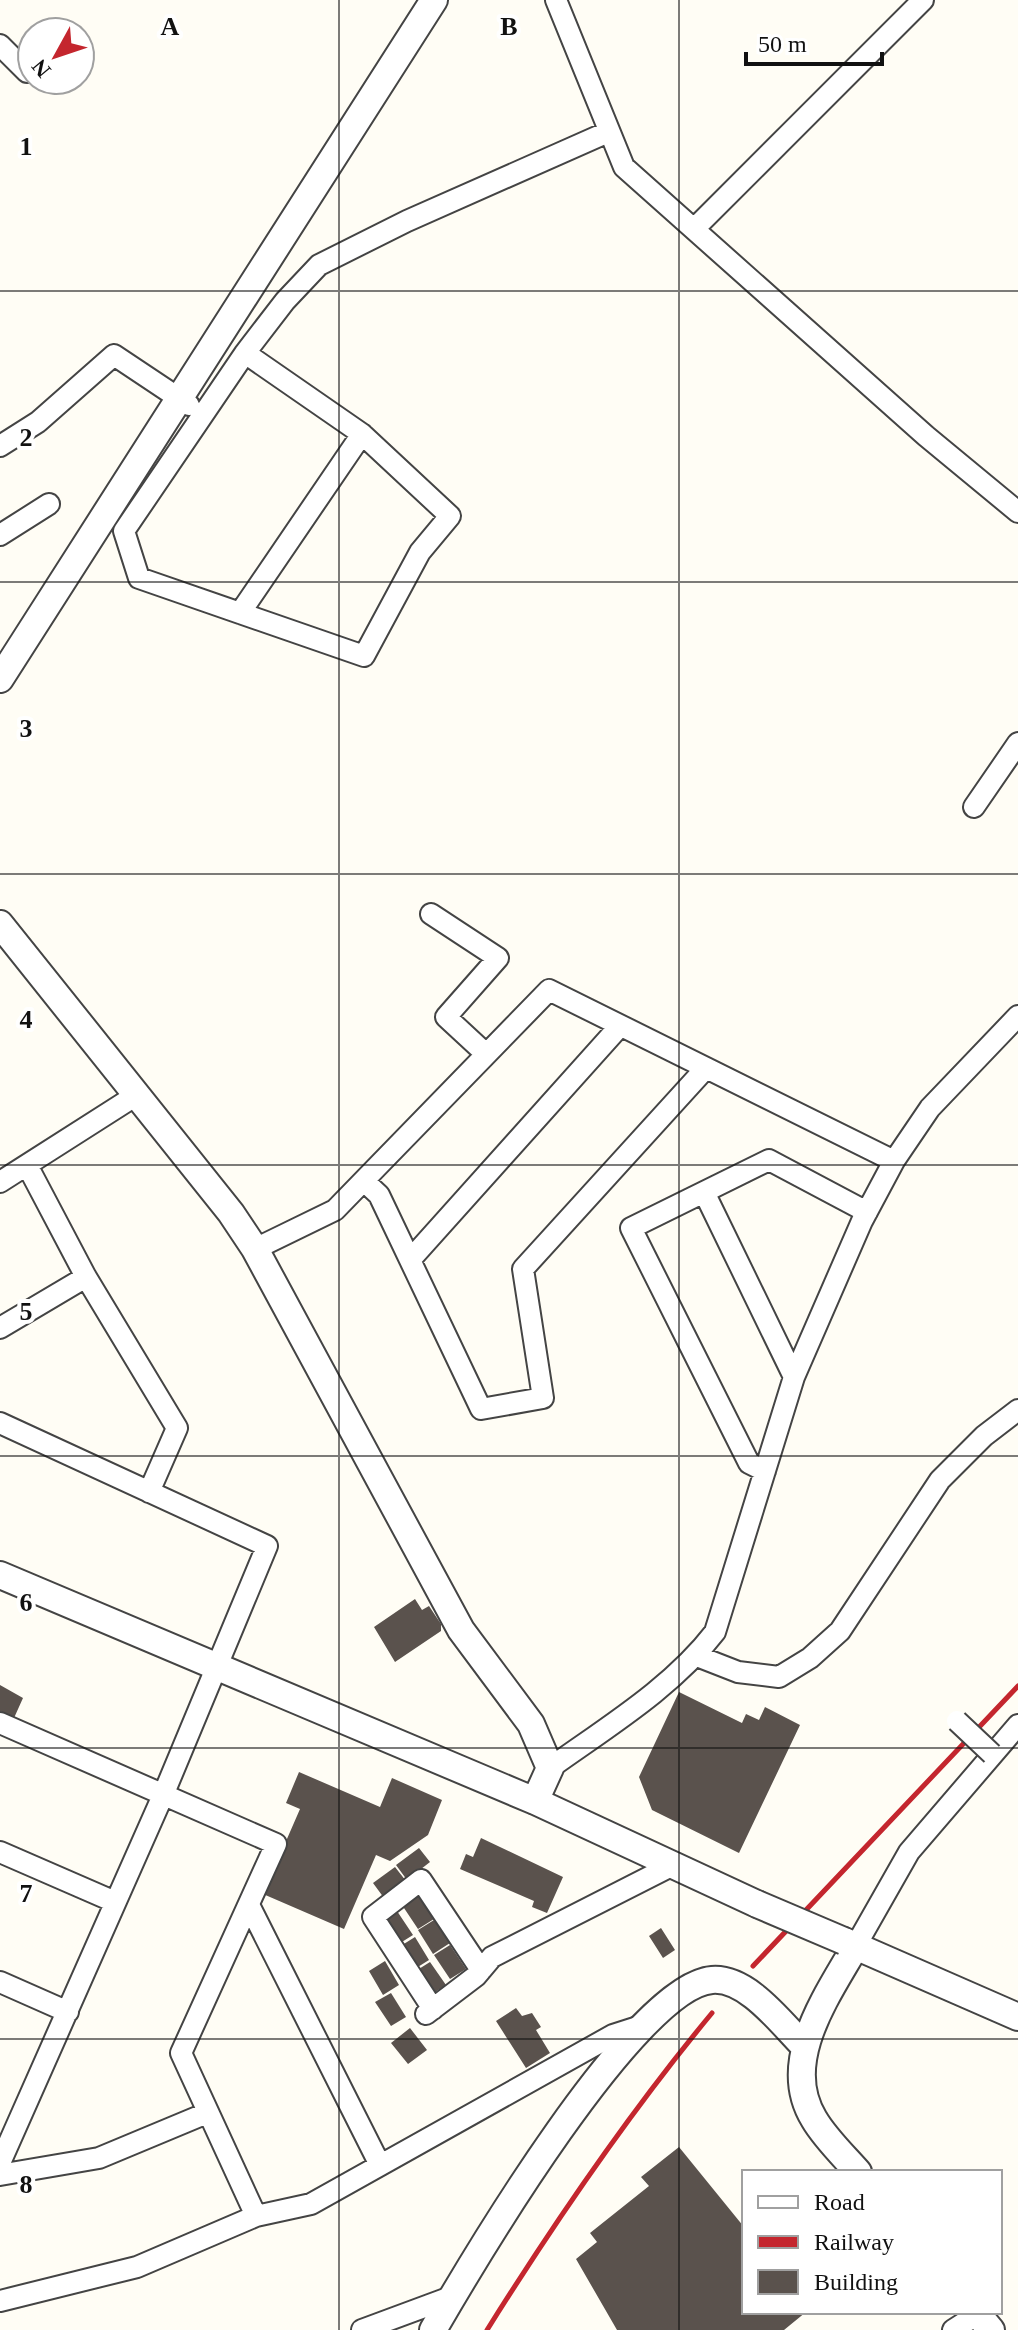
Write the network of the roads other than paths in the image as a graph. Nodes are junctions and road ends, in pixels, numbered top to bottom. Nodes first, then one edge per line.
1 (434, 0) edge
2 (556, 0) edge
3 (909, 4) edge
4 (0, 45) edge
5 (16, 61) edge
6 (608, 132) junction
7 (694, 229) junction
8 (245, 353) junction
9 (179, 399) junction
10 (202, 414) junction
11 (362, 434) junction
12 (0, 446) edge
13 (49, 504) dead end
14 (1018, 512) edge
15 (0, 535) edge
16 (240, 613) junction
17 (0, 679) edge
18 (1018, 743) edge
19 (974, 807) dead end
20 (431, 914) dead end
21 (0, 924) edge
22 (1018, 1016) edge
23 (619, 1027) junction
24 (486, 1054) junction
25 (705, 1069) junction
26 (138, 1094) junction
27 (894, 1161) junction
28 (28, 1167) junction
29 (364, 1181) junction
30 (0, 1182) edge
31 (704, 1192) junction
32 (867, 1212) junction
33 (255, 1249) junction
34 (410, 1260) junction
35 (86, 1277) junction
36 (0, 1328) edge
37 (794, 1377) junction
38 (1018, 1410) edge
39 (0, 1423) edge
40 (765, 1471) junction
41 (149, 1492) junction
42 (0, 1575) edge
43 (697, 1656) junction
44 (214, 1668) junction
45 (957, 1721) dead end
46 (0, 1723) edge
47 (1018, 1725) edge
48 (992, 1754) junction
49 (550, 1768) junction
50 (164, 1793) junction
51 (535, 1801) junction
52 (0, 1852) edge
53 (673, 1865) junction
54 (115, 1902) junction
55 (249, 1905) junction
56 (850, 1944) junction
57 (481, 1970) junction
58 (0, 1982) edge
59 (68, 2012) junction
60 (1018, 2017) edge
61 (641, 2026) junction
62 (803, 2045) junction
63 (207, 2113) junction
64 (0, 2163) edge
65 (380, 2165) junction
66 (856, 2170) edge
67 (0, 2175) edge
68 (256, 2216) junction
69 (451, 2297) junction
70 (0, 2301) edge
71 (982, 2319) edge
72 (362, 2330) edge
73 (433, 2330) edge
74 (953, 2330) edge

1 - 9 street
2 - 6 street
3 - 7 street
4 - 5 street
6 - 7 street
6 - 8 street
7 - 14 street
8 - 10 street
8 - 11 street
9 - 10 street
9 - 12 street
9 - 17 street
10 - 16 street
11 - 16 street
11 - 16 street
13 - 15 street
18 - 19 street
20 - 24 street
21 - 26 street
22 - 27 street
23 - 24 street
23 - 25 street
23 - 34 street
24 - 29 street
25 - 27 street
25 - 34 street
26 - 28 street
26 - 33 street
27 - 32 street
28 - 30 street
28 - 35 street
29 - 33 street
29 - 34 street
31 - 32 street
31 - 37 street
31 - 40 street
32 - 37 street
33 - 49 street
35 - 36 street
35 - 41 street
37 - 40 street
38 - 43 street
39 - 41 street
40 - 43 street
41 - 44 street
42 - 44 street
43 - 49 street
44 - 50 street
44 - 51 street
45 - 48 street, bridge
46 - 50 street
47 - 48 street
48 - 56 street
49 - 51 street
50 - 54 street
50 - 55 street
51 - 53 street
52 - 54 street
53 - 56 street, bridge
53 - 57 street
54 - 59 street
55 - 63 street
55 - 65 street
56 - 60 street
56 - 62 street
57 - 57 street
58 - 59 street
59 - 64 street
61 - 62 street
61 - 65 street
61 - 69 street
62 - 66 street
63 - 67 street
63 - 68 street
65 - 68 street
68 - 70 street
69 - 72 street
69 - 73 street
71 - 74 street

